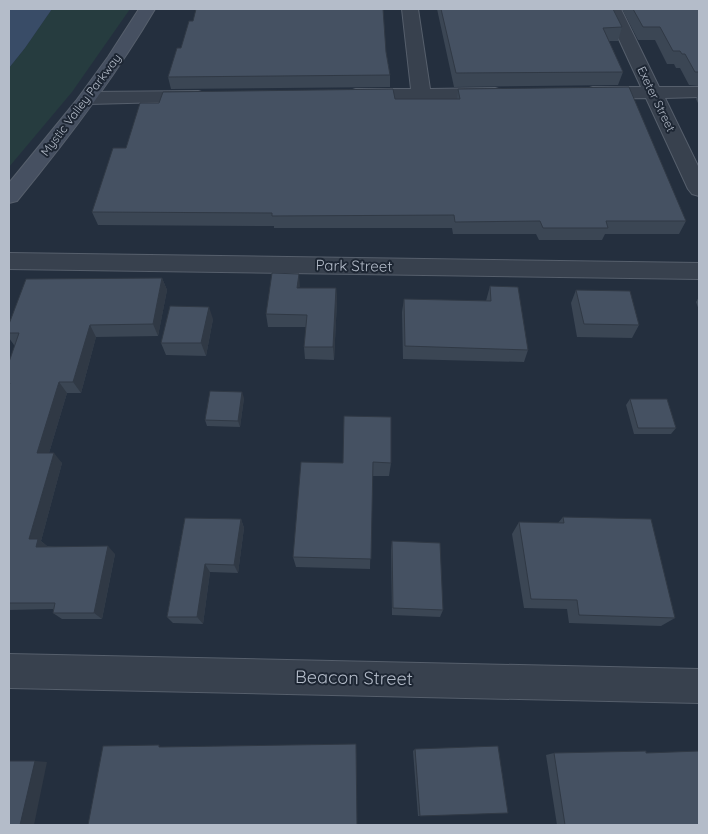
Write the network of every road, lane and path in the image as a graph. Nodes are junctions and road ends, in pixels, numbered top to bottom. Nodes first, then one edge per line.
1 (147, 9) edge
2 (410, 9) edge
3 (613, 9) edge
4 (654, 92) junction
5 (699, 92) edge
6 (576, 93) edge
7 (421, 94) junction
8 (508, 94) edge
9 (342, 95) edge
10 (214, 96) edge
11 (89, 98) junction
12 (699, 189) edge
13 (9, 196) edge
14 (10, 265) edge
15 (699, 271) edge
16 (9, 671) edge
17 (699, 686) edge

1 - 11 main road, Mystic Valley Parkway
2 - 7 street
3 - 4 street, Exeter Street
4 - 5 street
4 - 6 street
4 - 12 street, Exeter Street
7 - 8 street
7 - 9 street
10 - 11 street
11 - 13 main road, Mystic Valley Parkway
14 - 15 street, Park Street
16 - 17 street, Beacon Street

